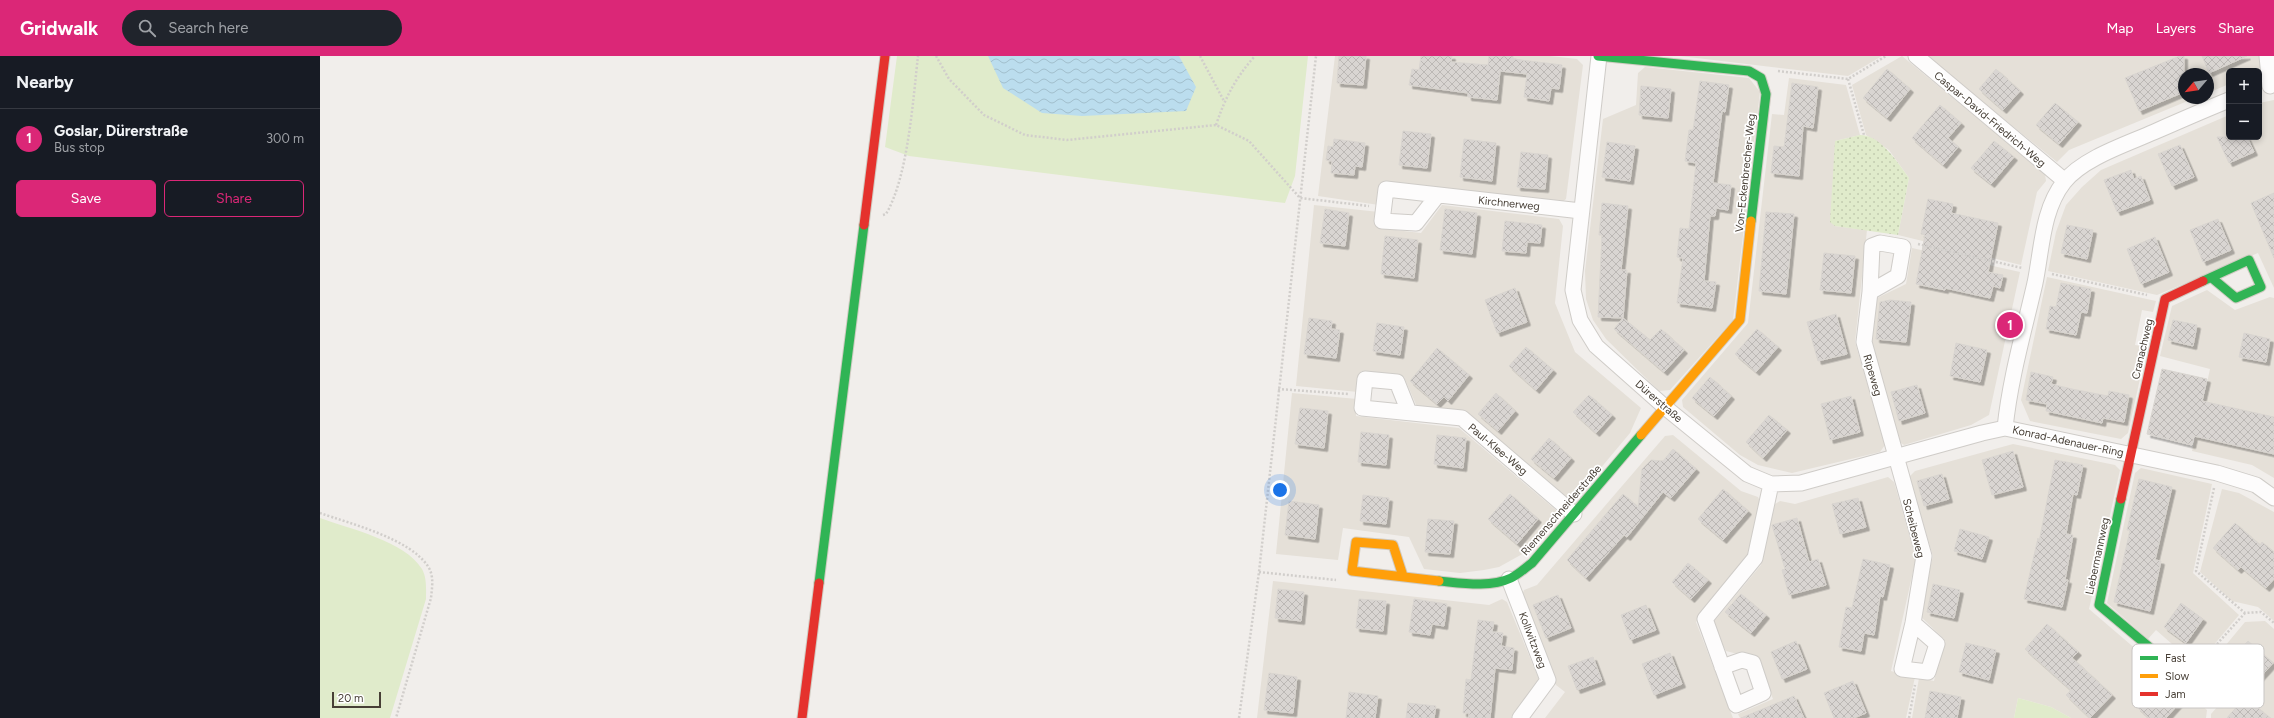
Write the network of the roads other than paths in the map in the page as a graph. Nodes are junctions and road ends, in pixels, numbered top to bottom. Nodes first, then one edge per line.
1 (885, 56) edge
2 (1598, 56) edge
3 (1916, 56) edge
4 (2267, 56) edge
5 (2268, 87) edge
6 (2226, 101) edge
7 (2065, 181) junction
8 (1437, 196) junction
9 (1580, 211) junction
10 (2212, 278) junction
11 (1870, 292) dead end
12 (1666, 408) junction
13 (1409, 412) junction
14 (2005, 428) junction
15 (2130, 454) junction
16 (1896, 457) junction
17 (1771, 484) junction
18 (2274, 498) edge
19 (1574, 514) junction
20 (1403, 576) junction
21 (1509, 579) junction
22 (1913, 623) junction
23 (2146, 644) edge
24 (1722, 667) dead end
25 (802, 718) edge
26 (1520, 718) edge

1 - 25 street
2 - 9 street, Dürerstraße
2 - 12 street, Von-Eckenbrecher-Weg
3 - 7 street, Caspar-David-Friedrich-Weg
4 - 5 street
6 - 7 street, Konrad-Adenauer-Ring
7 - 14 street, Konrad-Adenauer-Ring
8 - 8 street, Kirchnerweg
8 - 9 street, Kirchnerweg
9 - 12 street, Dürerstraße
10 - 10 street, Cranachweg
10 - 15 street, Cranachweg
11 - 16 street, Ripeweg
12 - 17 street, Dürerstraße
12 - 19 street, Riemenschneiderstraße
13 - 13 street, Paul-Klee-Weg
13 - 19 street, Paul-Klee-Weg
14 - 15 street, Konrad-Adenauer-Ring
14 - 16 street, Dürerstraße
15 - 18 street, Konrad-Adenauer-Ring
15 - 23 street, Liebermannweg
16 - 17 street, Dürerstraße
16 - 22 street, Scheibeweg
17 - 24 street
19 - 21 street, Riemenschneiderstraße
20 - 20 street, Riemenschneiderstraße
20 - 21 street, Riemenschneiderstraße
21 - 26 street, Kollwitzweg
22 - 22 street, Scheibeweg

